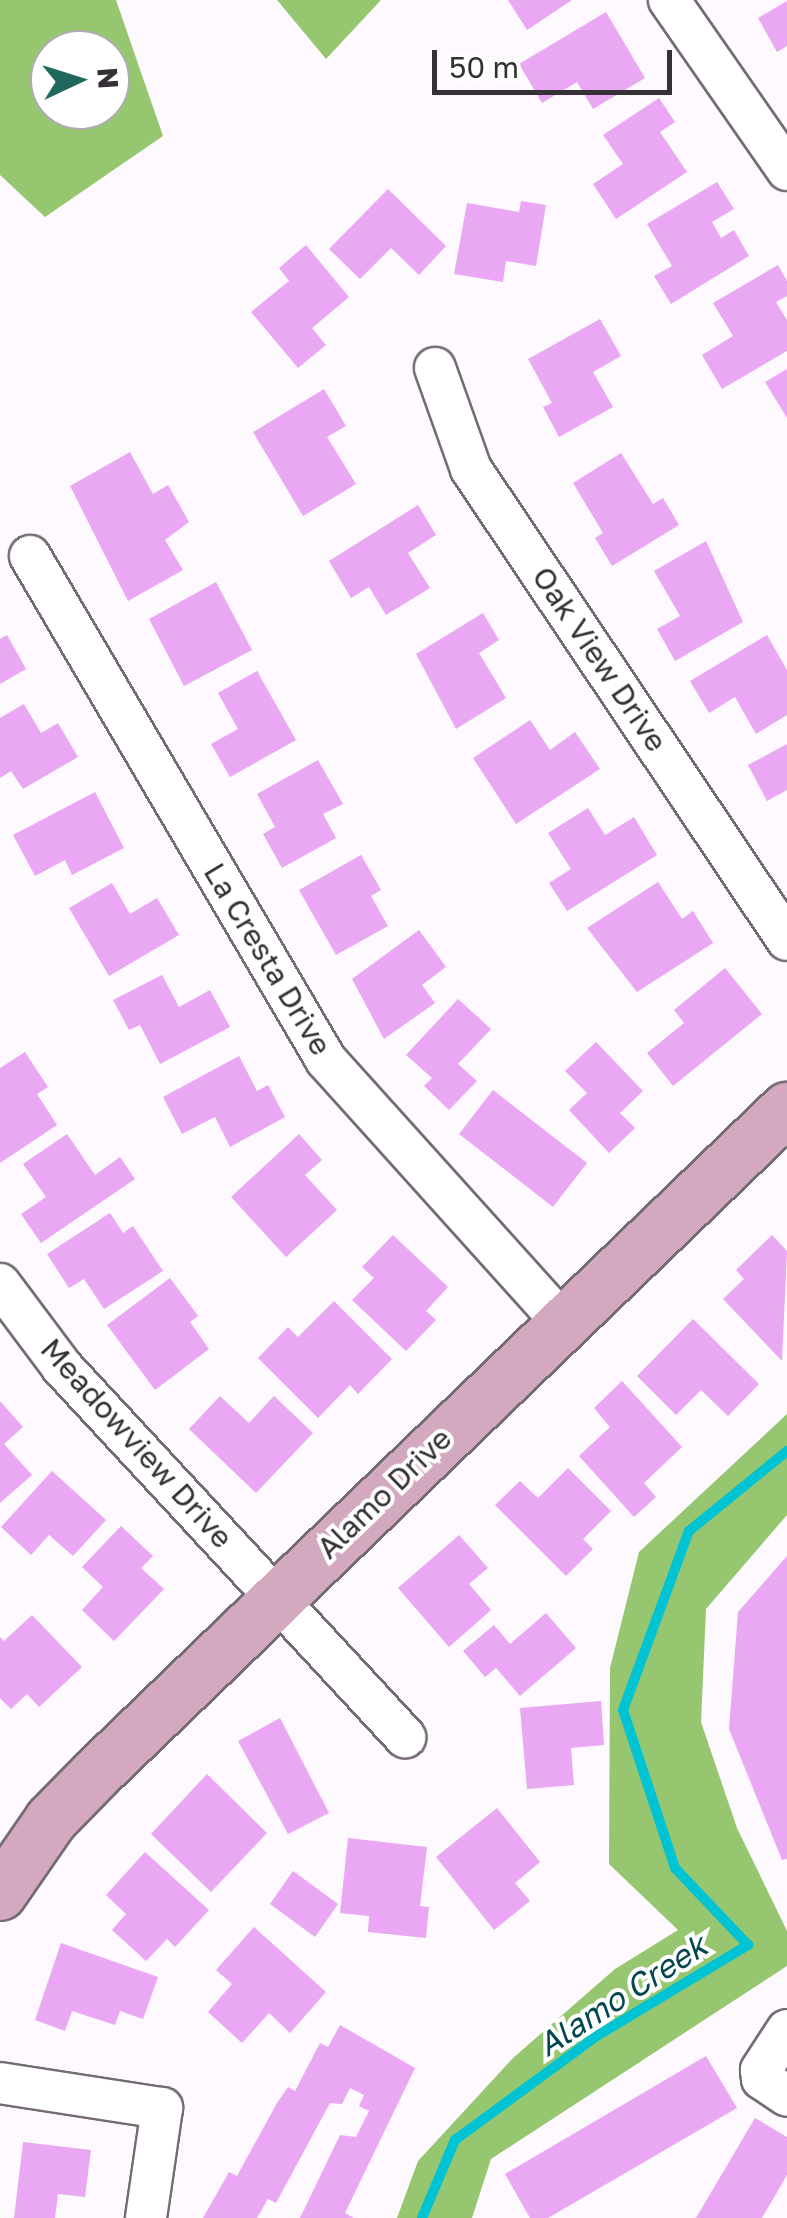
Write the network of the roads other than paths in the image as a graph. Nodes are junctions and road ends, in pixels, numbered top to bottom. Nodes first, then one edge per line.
1 (668, 0) edge
2 (787, 170) edge
3 (435, 368) dead end
4 (30, 556) dead end
5 (787, 940) edge
6 (787, 1109) edge
7 (0, 1284) edge
8 (561, 1321) junction
9 (279, 1596) junction
10 (406, 1738) dead end
11 (0, 1894) edge
12 (787, 2030) edge
13 (0, 2082) edge
14 (787, 2096) edge
15 (146, 2218) edge

1 - 2 street
3 - 5 street, Oak View Drive
4 - 8 street, La Cresta Drive
6 - 8 main road, Alamo Drive
7 - 9 street, Meadowview Drive
8 - 9 main road, Alamo Drive
9 - 10 street, Meadowview Drive
9 - 11 main road, Alamo Drive
12 - 14 street
13 - 15 street

